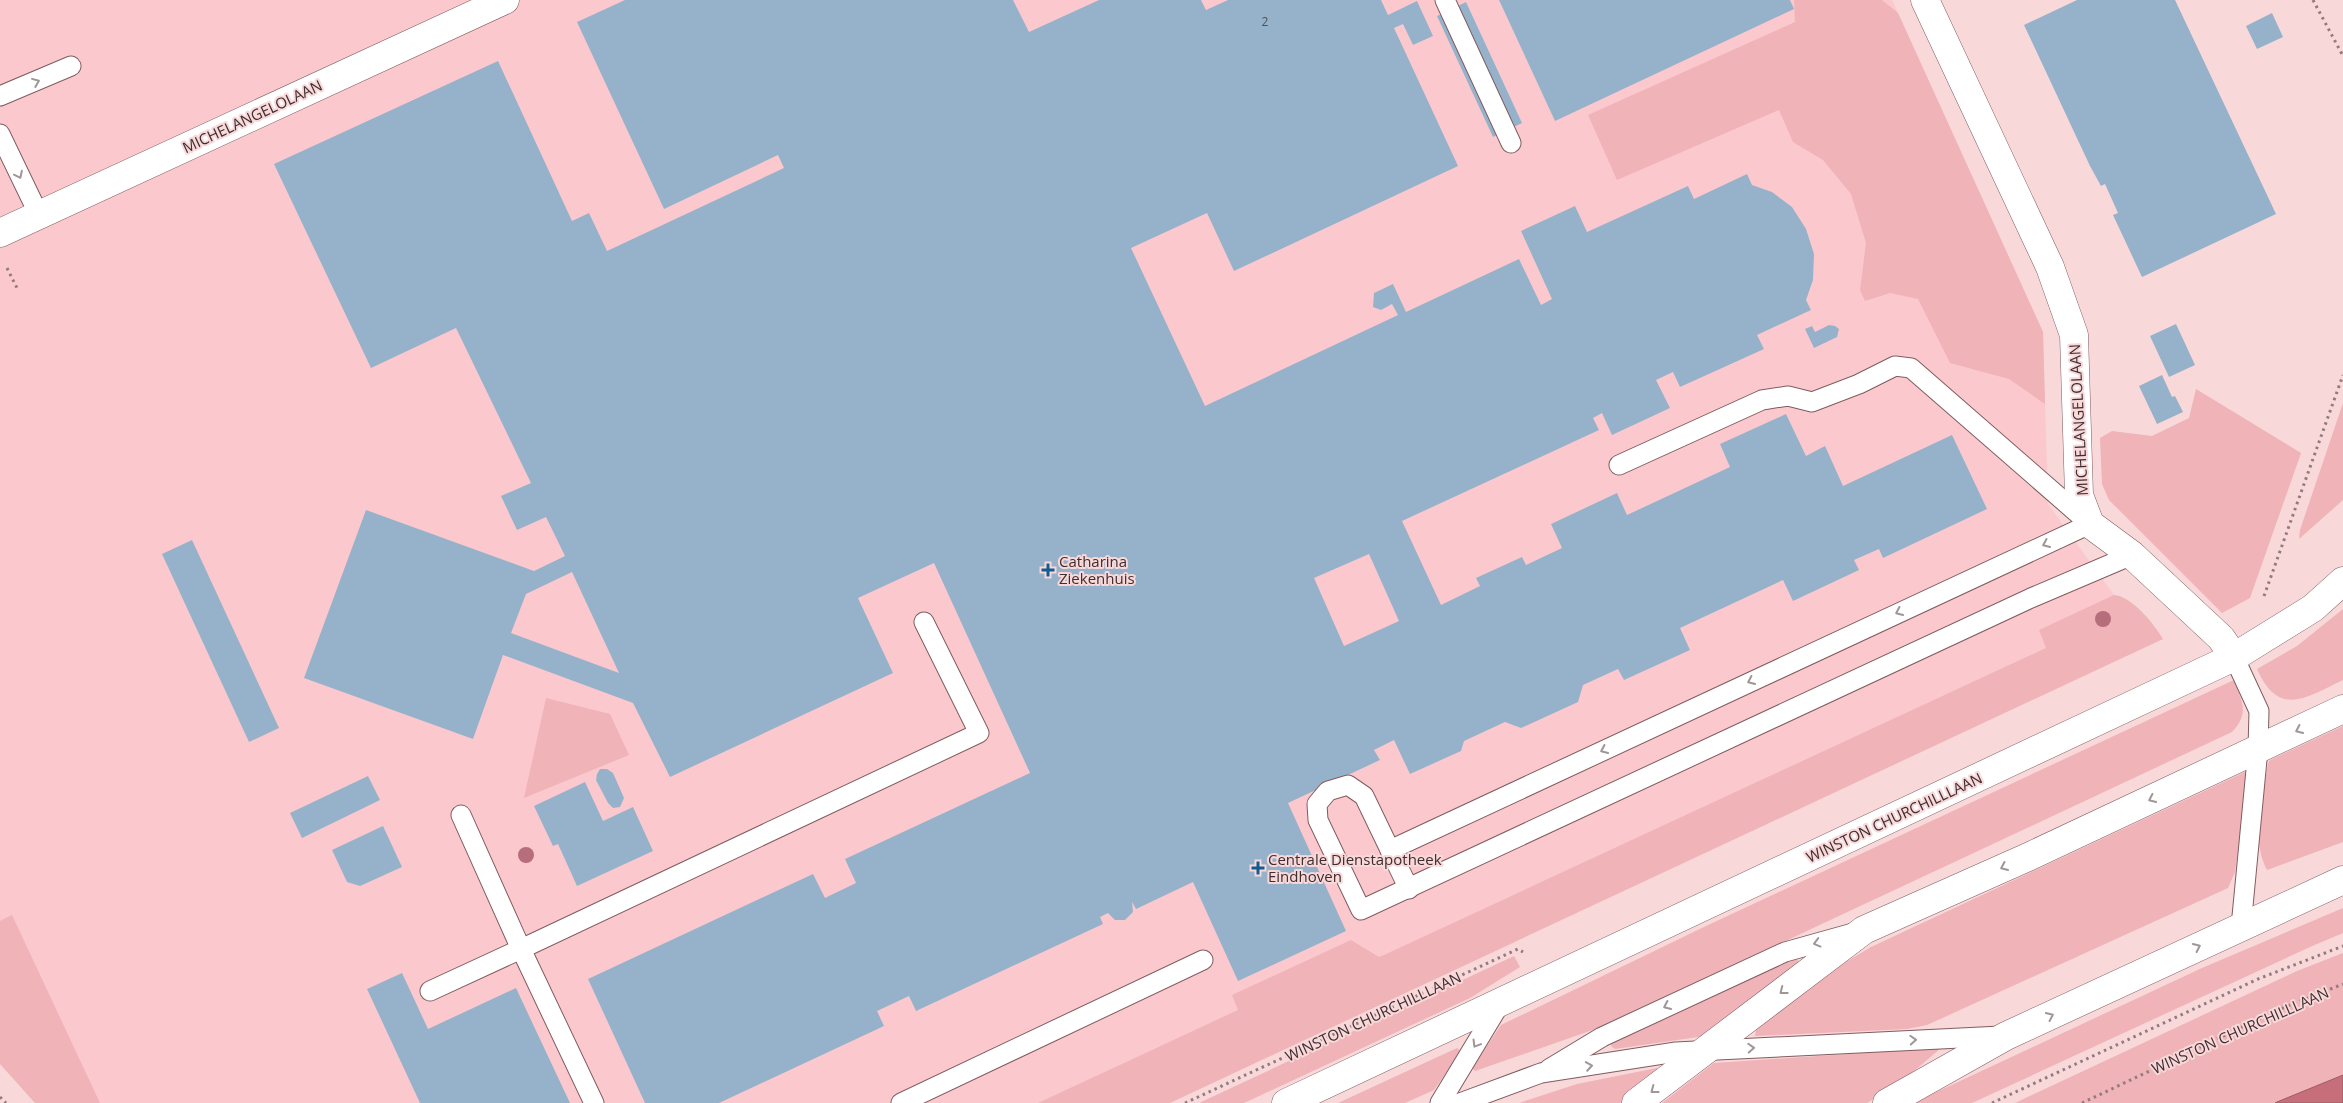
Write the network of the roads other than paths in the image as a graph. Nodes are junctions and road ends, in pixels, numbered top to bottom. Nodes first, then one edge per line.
1 (505, 0) edge
2 (1445, 0) edge
3 (1925, 0) edge
4 (71, 66) dead end
5 (0, 96) edge
6 (0, 134) edge
7 (1511, 143) dead end
8 (39, 215) junction
9 (0, 233) edge
10 (1618, 466) dead end
11 (2090, 524) junction
12 (2132, 555) junction
13 (2343, 581) edge
14 (924, 622) dead end
15 (2234, 657) junction
16 (2343, 710) edge
17 (2258, 749) junction
18 (461, 815) dead end
19 (1390, 850) junction
20 (2343, 880) edge
21 (1409, 889) junction
22 (2241, 927) junction
23 (1864, 930) junction
24 (521, 949) junction
25 (1204, 960) dead end
26 (430, 991) dead end
27 (1501, 1002) junction
28 (2006, 1036) junction
29 (1707, 1050) junction
30 (1541, 1073) junction
31 (594, 1103) edge
32 (901, 1103) edge
33 (1286, 1103) edge
34 (1440, 1103) edge
35 (1460, 1103) edge
36 (1636, 1103) edge
37 (1887, 1103) edge

1 - 8 street, MICHELANGELOLAAN
2 - 7 lane
3 - 11 street, MICHELANGELOLAAN
5 -> 4 lane
6 -> 8 lane
8 - 9 street, MICHELANGELOLAAN
10 - 11 lane
11 - 12 street
11 -> 19 lane
12 - 15 street
12 - 21 lane
13 - 15 street, WINSTON CHURCHILLLAAN
14 - 24 lane
15 - 17 lane
15 - 27 street, WINSTON CHURCHILLLAAN
16 -> 17 street
17 - 22 lane
17 -> 23 street
18 - 24 lane
19 - 21 lane
19 - 21 lane
20 - 22 street
28 -> 22 street
23 -> 29 street
23 -> 30 lane
24 - 26 lane
24 - 31 lane
25 - 32 lane
27 - 33 street, WINSTON CHURCHILLLAAN
27 -> 34 lane
29 -> 28 lane
28 - 37 street
30 -> 29 lane
29 -> 36 street
30 - 35 lane

